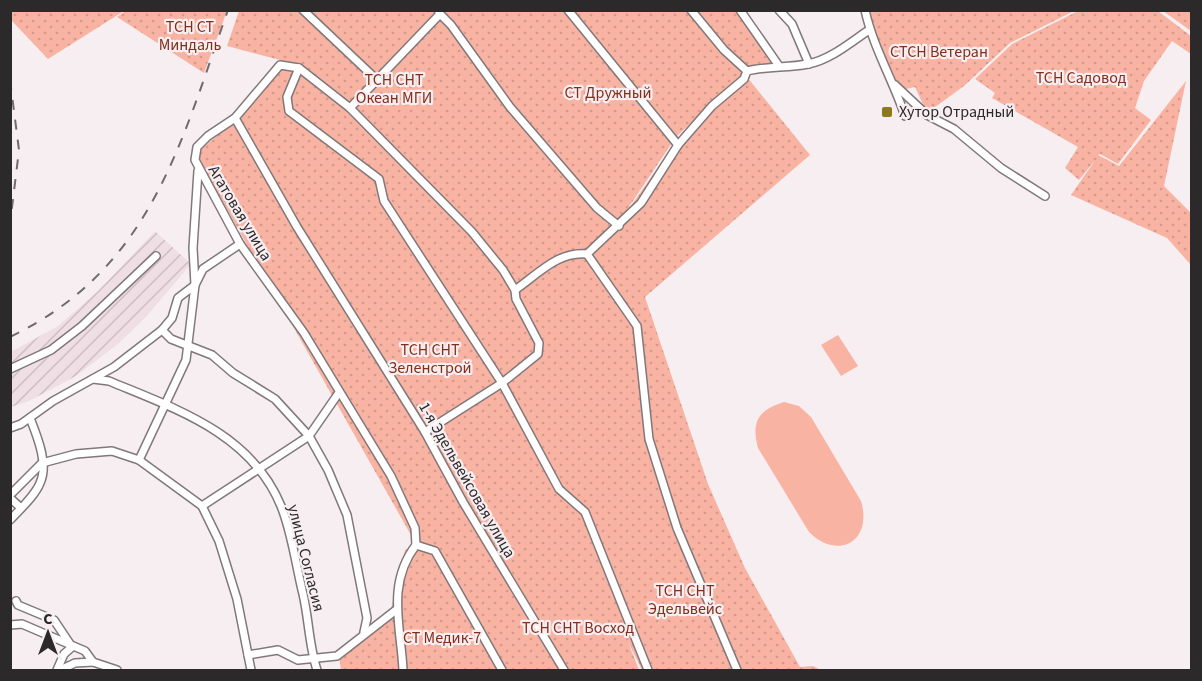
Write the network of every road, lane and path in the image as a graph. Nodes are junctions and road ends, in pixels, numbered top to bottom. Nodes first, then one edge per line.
1 (303, 10) edge
2 (568, 10) edge
3 (692, 10) edge
4 (740, 10) edge
5 (779, 10) edge
6 (865, 10) edge
7 (439, 12) edge
8 (869, 30) junction
9 (809, 64) junction
10 (778, 66) junction
11 (299, 68) junction
12 (747, 71) junction
13 (376, 78) junction
14 (895, 85) junction
15 (350, 108) junction
16 (905, 116) dead end
17 (235, 118) junction
18 (678, 145) junction
19 (198, 170) junction
20 (1045, 196) dead end
21 (619, 226) junction
22 (240, 244) junction
23 (587, 254) junction
24 (156, 256) dead end
25 (195, 285) junction
26 (516, 290) junction
27 (162, 330) junction
28 (188, 347) junction
29 (10, 369) edge
30 (93, 379) junction
31 (502, 383) junction
32 (338, 393) junction
33 (166, 404) junction
34 (30, 418) junction
35 (10, 428) edge
36 (425, 432) junction
37 (309, 436) junction
38 (139, 460) junction
39 (42, 462) junction
40 (261, 468) junction
41 (10, 496) edge
42 (202, 506) junction
43 (21, 507) junction
44 (10, 520) edge
45 (416, 545) junction
46 (16, 601) dead end
47 (396, 610) junction
48 (10, 625) edge
49 (364, 632) junction
50 (72, 647) junction
51 (248, 655) junction
52 (313, 659) junction
53 (93, 662) junction
54 (59, 670) edge
55 (117, 670) edge
56 (251, 670) edge
57 (317, 670) edge
58 (403, 670) edge
59 (502, 670) edge
60 (564, 670) edge
61 (648, 670) edge
62 (737, 670) edge

1 - 13 street
2 - 18 street
3 - 12 street
4 - 10 street
5 - 9 street
6 - 8 street
7 - 13 street
7 - 21 street
8 - 9 street
8 - 14 street
9 - 10 street
10 - 12 street
11 - 15 street
11 - 17 street, Агатовая улица
11 - 31 street
12 - 18 street
13 - 15 street
14 - 16 street
14 - 20 street
15 - 26 street
17 - 19 street, Агатовая улица
17 - 36 street, 1-я Эдельвейсовая улица
18 - 21 street
19 - 22 street, Агатовая улица
19 - 25 street
21 - 23 street
22 - 25 street
22 - 32 street, Агатовая улица
23 - 26 street
23 - 62 street
24 - 29 street
25 - 27 street
25 - 28 street
26 - 31 street
27 - 28 street
27 - 30 street
28 - 33 street
28 - 37 street
30 - 33 street, улица Согласия
30 - 34 street
31 - 36 street
31 - 61 street
32 - 37 street
32 - 45 street, Агатовая улица
33 - 38 street
33 - 40 street, улица Согласия
34 - 35 street
34 - 39 street
36 - 60 street, 1-я Эдельвейсовая улица
37 - 40 street
37 - 49 street
38 - 39 street
38 - 42 street
39 - 41 street
39 - 43 street
40 - 42 street
40 - 52 street, улица Согласия
41 - 43 street
42 - 51 street
43 - 44 street
45 - 47 street
45 - 59 street
46 - 50 street
47 - 49 street
47 - 58 street
48 - 50 street
49 - 52 street
50 - 53 street
50 - 54 street
51 - 52 street
51 - 56 street
52 - 57 street, улица Согласия
53 - 54 street
53 - 55 street

